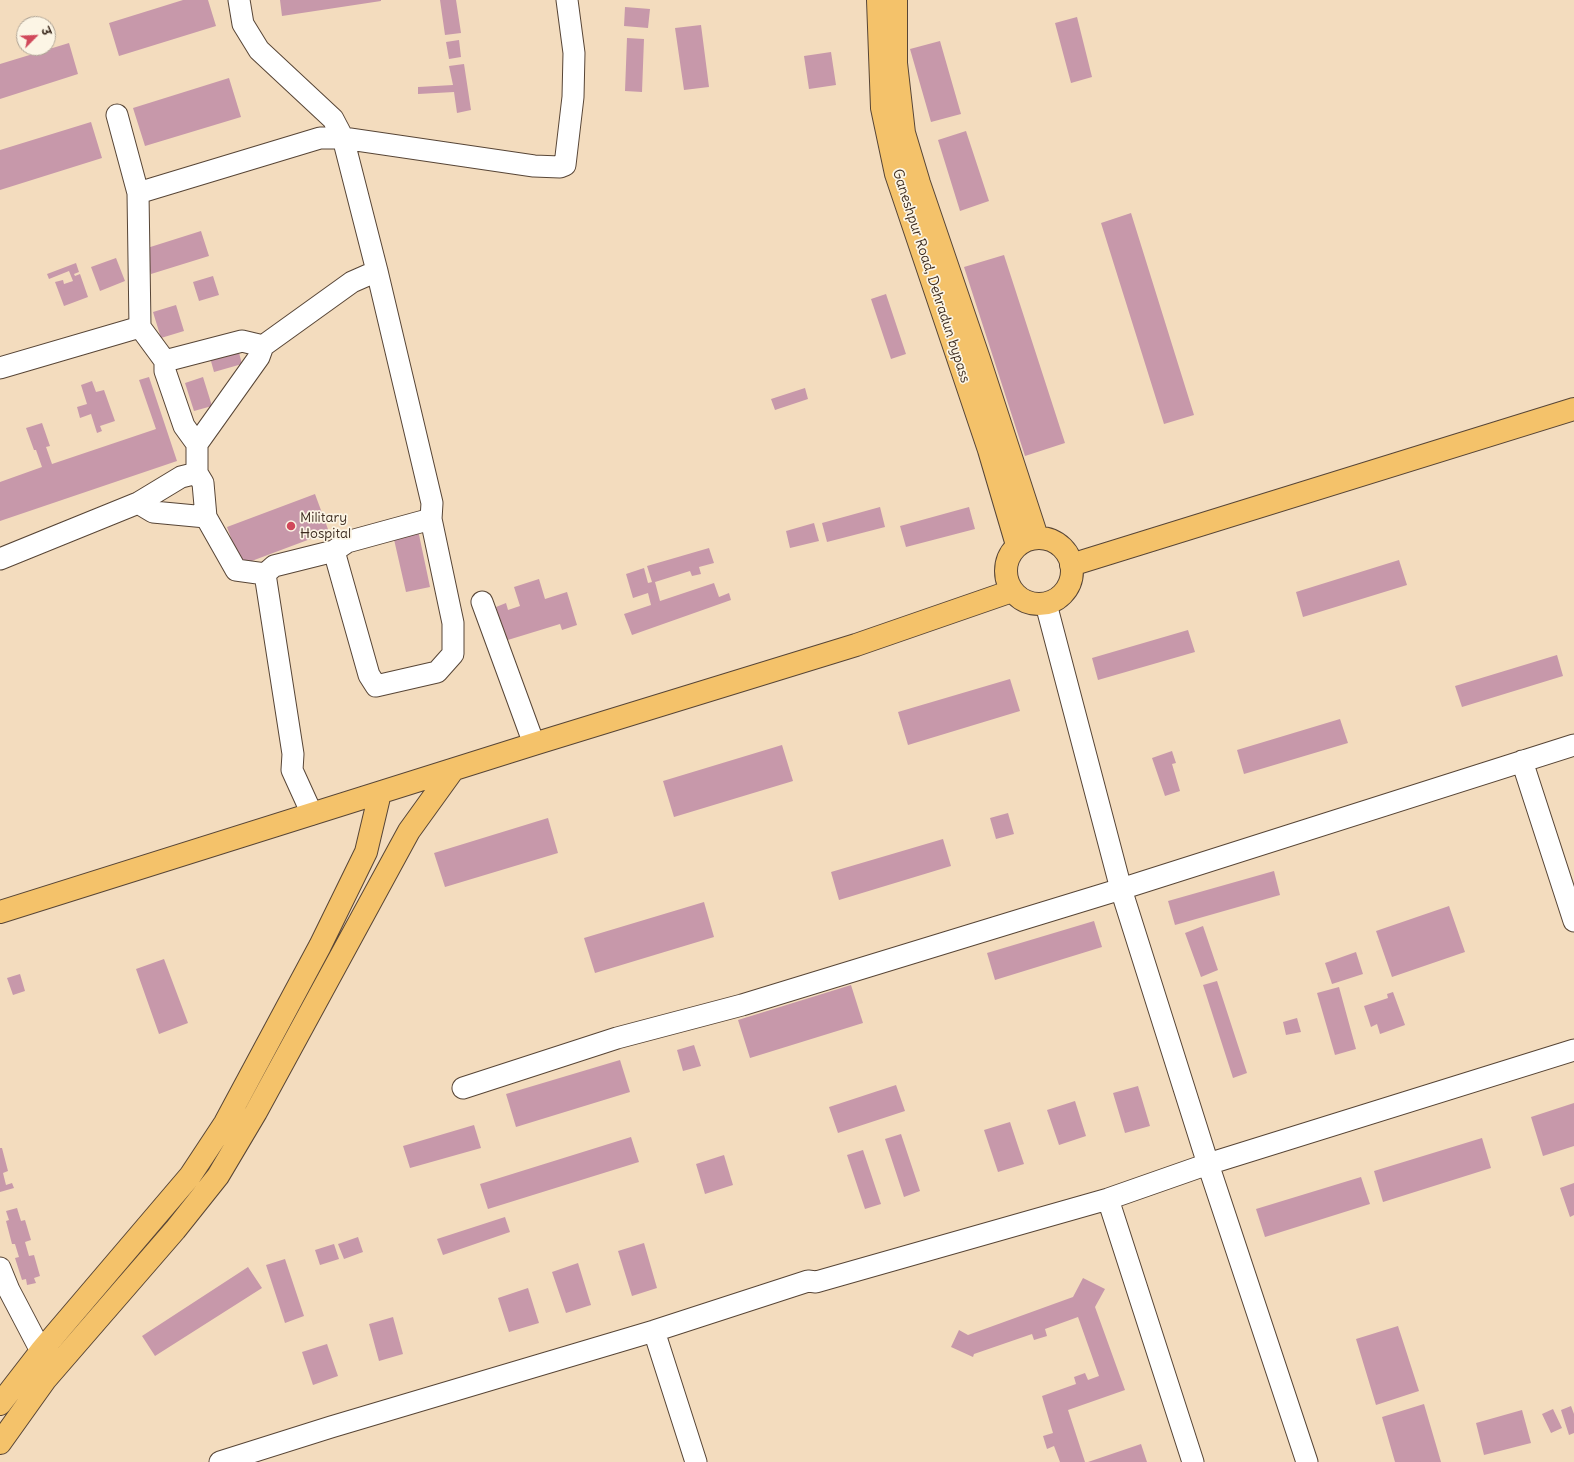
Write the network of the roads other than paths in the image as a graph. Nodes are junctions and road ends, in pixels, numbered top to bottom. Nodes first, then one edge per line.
1 (238, 0) edge
2 (567, 0) edge
3 (878, 0) edge
4 (896, 0) edge
5 (117, 115) dead end
6 (343, 138) junction
7 (138, 193) junction
8 (377, 271) junction
9 (140, 327) junction
10 (263, 346) junction
11 (165, 361) junction
12 (0, 368) edge
13 (1574, 408) edge
14 (197, 444) junction
15 (197, 473) junction
16 (138, 503) junction
17 (206, 517) junction
18 (431, 519) junction
19 (1027, 541) junction
20 (334, 551) junction
21 (0, 559) edge
22 (1071, 565) junction
23 (265, 574) junction
24 (1012, 590) junction
25 (482, 602) dead end
26 (1046, 604) junction
27 (534, 744) junction
28 (1574, 745) edge
29 (1522, 762) junction
30 (453, 770) junction
31 (380, 793) junction
32 (312, 814) junction
33 (1121, 889) junction
34 (0, 912) edge
35 (1574, 921) edge
36 (1574, 1050) edge
37 (463, 1088) dead end
38 (1208, 1164) junction
39 (1108, 1199) junction
40 (0, 1268) edge
41 (654, 1331) junction
42 (41, 1352) junction
43 (0, 1404) edge
44 (0, 1443) edge
45 (220, 1462) edge
46 (696, 1462) edge
47 (1192, 1462) edge
48 (1307, 1462) edge

1 - 6 street
2 - 6 street
3 - 19 main road, Ganeshpur Road, Dehradun bypass
4 - 19 main road
5 - 7 street
6 - 7 street
6 - 8 street
7 - 9 street
8 - 10 street
8 - 18 street
9 - 11 street
9 - 12 street
10 - 11 street
10 - 14 street
11 - 14 street
13 - 22 main road
14 - 15 street
15 - 16 street
15 - 17 street
16 - 17 street
16 - 21 street
17 - 23 street
18 - 20 street
18 - 20 street
19 - 22 main road
19 - 24 main road
20 - 23 street
22 - 26 main road
23 - 32 street
24 - 26 main road
24 - 27 main road
25 - 27 street
26 - 33 street
27 - 30 main road
28 - 29 street
29 - 33 street
29 - 35 street
30 - 31 main road
30 - 44 main road
31 - 32 main road
31 - 42 main road
32 - 34 main road
33 - 37 street
33 - 38 street
36 - 38 street
38 - 39 street
38 - 48 street
39 - 41 street
39 - 47 street
40 - 42 street
41 - 45 street
41 - 46 street
42 - 43 main road

